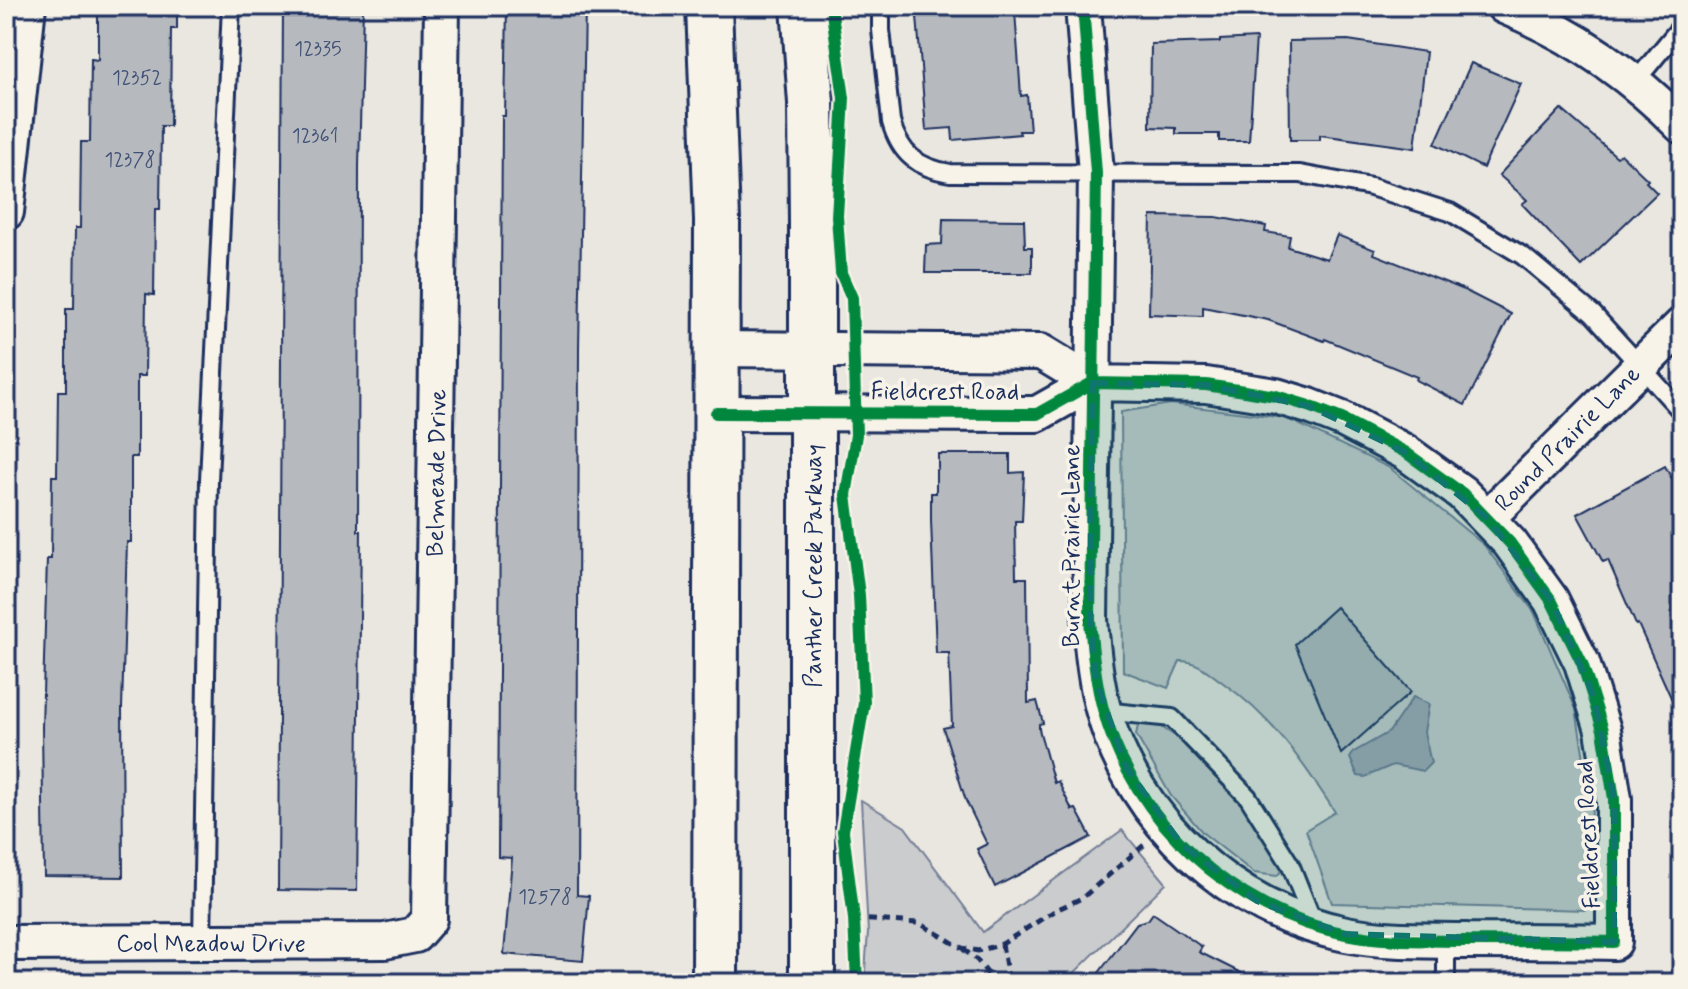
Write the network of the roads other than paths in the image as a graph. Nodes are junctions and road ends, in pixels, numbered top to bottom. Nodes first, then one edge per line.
1 (28, 6) edge
2 (231, 6) edge
3 (442, 6) edge
4 (709, 6) edge
5 (804, 6) edge
6 (881, 6) edge
7 (1083, 6) edge
8 (1504, 6) edge
9 (1682, 25) edge
10 (1635, 82) junction
11 (1682, 126) edge
12 (1096, 173) junction
13 (6, 212) edge
14 (1682, 325) edge
15 (716, 349) junction
16 (812, 349) junction
17 (1639, 367) junction
18 (1092, 383) junction
19 (1682, 412) edge
20 (716, 413) junction
21 (814, 413) junction
22 (1487, 518) junction
23 (1103, 711) junction
24 (1314, 925) junction
25 (415, 935) joint
26 (1446, 941) junction
27 (1614, 942) joint
28 (6, 943) edge
29 (202, 944) junction
30 (715, 983) edge
31 (812, 983) edge
32 (1446, 983) edge

1 - 13 street
2 - 29 lane
3 - 25 street, Belmeade Drive
4 - 15 main road
5 - 16 main road, Panther Creek Parkway
6 - 12 lane
7 - 12 street, Burnt Prairie Lane
8 - 10 street
9 - 10 lane
10 - 11 street
12 - 17 lane
12 - 18 street, Burnt Prairie Lane
14 - 17 street, Round Prairie Lane
15 - 16 street, Fieldcrest Road
15 - 20 main road
16 - 18 street, Fieldcrest Road
16 - 21 main road, Panther Creek Parkway
17 - 19 lane
17 - 22 street, Round Prairie Lane
18 - 21 street, Fieldcrest Road
18 - 22 street, Fieldcrest Road
18 - 23 street, Burnt Prairie Lane
20 - 21 street, Fieldcrest Road
20 - 30 main road
21 - 31 main road, Panther Creek Parkway
22 - 27 street, Fieldcrest Road
23 - 24 street, Burnt Prairie Lane
23 - 24 lane
24 - 26 street, Burnt Prairie Lane
25 - 29 street, Cool Meadow Drive
26 - 27 street, Burnt Prairie Lane
26 - 32 lane
28 - 29 street, Cool Meadow Drive

